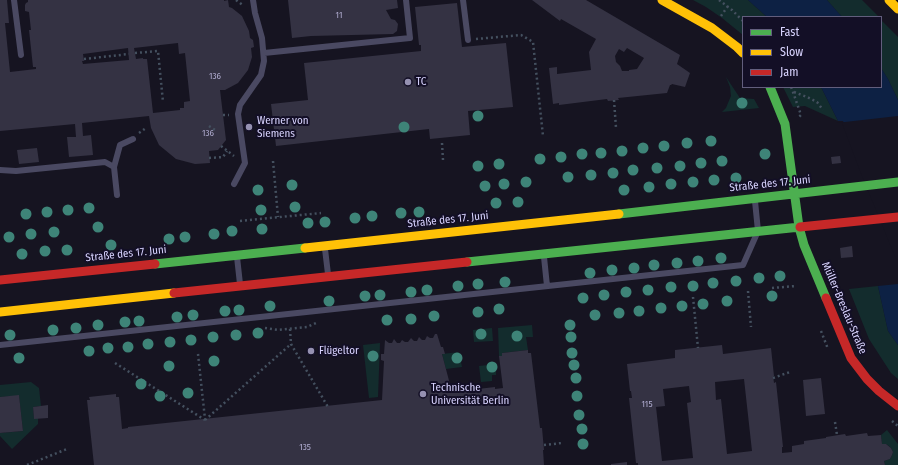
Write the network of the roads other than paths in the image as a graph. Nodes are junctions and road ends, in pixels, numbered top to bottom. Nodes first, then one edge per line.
1 (14, 0) edge
2 (253, 0) edge
3 (406, 0) edge
4 (463, 0) edge
5 (662, 0) edge
6 (888, 0) edge
7 (898, 8) edge
8 (468, 40) road end
9 (742, 52) edge
10 (264, 53) junction
11 (21, 55) dead end
12 (770, 88) edge
13 (133, 138) dead end
14 (114, 167) junction
15 (0, 170) edge
16 (898, 182) edge
17 (234, 184) dead end
18 (795, 193) junction
19 (117, 195) dead end
20 (754, 198) junction
21 (898, 216) edge
22 (799, 227) junction
23 (758, 231) junction
24 (325, 246) junction
25 (543, 253) junction
26 (237, 255) junction
27 (329, 276) junction
28 (0, 280) edge
29 (240, 286) junction
30 (547, 286) junction
31 (0, 312) edge
32 (0, 345) edge
33 (898, 406) edge

1 - 11 lane
2 - 10 lane
3 - 10 lane
4 - 8 lane
5 - 9 main road
6 - 7 main road
10 - 17 lane
12 - 18 main road, Müller-Breslau-Straße
13 - 14 lane
14 - 15 lane
14 - 19 lane
16 - 18 main road, Straße des 17. Juni
18 - 20 main road, Straße des 17. Juni
18 - 22 main road, Müller-Breslau-Straße
20 - 23 lane
20 - 24 main road, Straße des 17. Juni
21 - 22 main road
22 - 23 main road
22 - 33 main road, Müller-Breslau-Straße
23 - 25 main road
23 - 30 lane
24 - 26 main road, Straße des 17. Juni
24 - 27 lane
25 - 27 main road
25 - 30 lane
26 - 28 main road, Straße des 17. Juni
26 - 29 lane
27 - 29 main road
29 - 31 main road
30 - 32 lane

